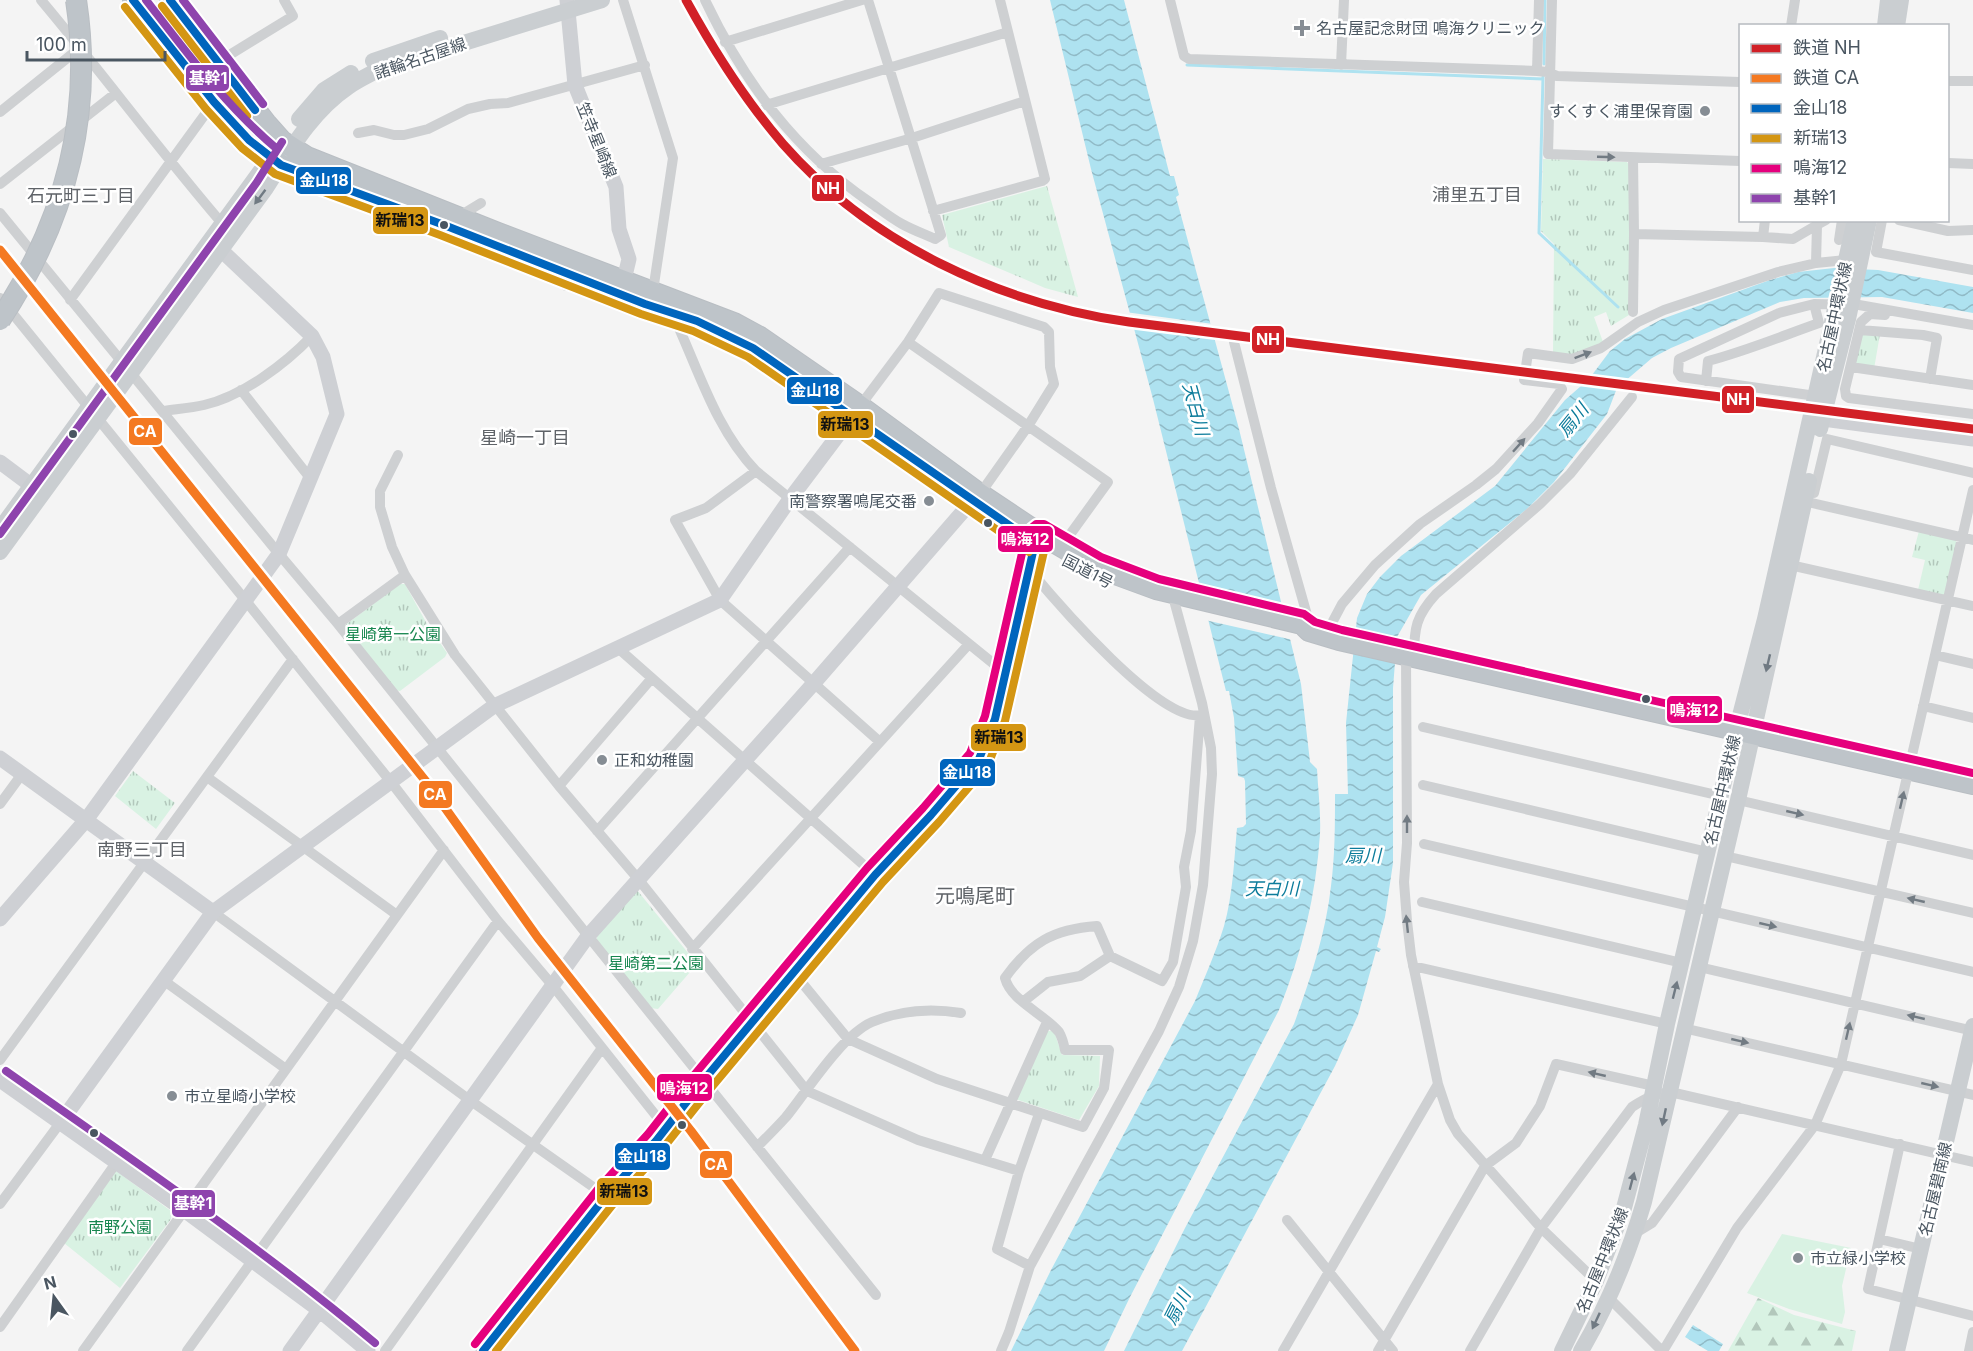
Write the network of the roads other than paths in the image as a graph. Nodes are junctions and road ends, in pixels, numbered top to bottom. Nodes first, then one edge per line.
1 (41, 0) edge
2 (64, 0) edge
3 (76, 0) edge
4 (133, 0) edge
5 (170, 0) edge
6 (284, 0) edge
7 (602, 0) edge
8 (623, 0) edge
9 (705, 0) edge
10 (862, 0) edge
11 (868, 0) edge
12 (1000, 0) edge
13 (1170, 0) edge
14 (1344, 0) edge
15 (1539, 0) edge
16 (1552, 0) edge
17 (1795, 0) edge
18 (1888, 0) edge
19 (1901, 0) edge
20 (566, 3) edge
21 (1791, 24) edge
22 (1885, 24) edge
23 (1897, 24) edge
24 (1008, 32) junction
25 (725, 42) junction
26 (81, 47) junction
27 (218, 62) junction
28 (1341, 64) junction
29 (645, 65) junction
30 (890, 68) junction
31 (1537, 71) junction
32 (1550, 73) junction
33 (1949, 81) edge
34 (1973, 81) edge
35 (1739, 82) edge
36 (575, 85) junction
37 (116, 93) junction
38 (1025, 101) junction
39 (214, 102) junction
40 (766, 105) junction
41 (0, 112) edge
42 (358, 133) dead end
43 (912, 138) junction
44 (281, 153) junction
45 (1633, 158) junction
46 (1739, 161) edge
47 (170, 162) junction
48 (1949, 163) edge
49 (821, 164) junction
50 (1973, 164) edge
51 (0, 184) edge
52 (481, 202) dead end
53 (933, 211) junction
54 (0, 213) edge
55 (458, 217) junction
56 (1765, 222) edge
57 (1842, 222) edge
58 (1855, 222) edge
59 (1868, 222) edge
60 (1882, 222) edge
61 (1916, 222) edge
62 (1822, 223) edge
63 (1933, 224) edge
64 (226, 228) junction
65 (1973, 230) edge
66 (1634, 234) junction
67 (1763, 237) junction
68 (1839, 240) dead end
69 (221, 250) junction
70 (1816, 263) junction
71 (1851, 263) junction
72 (1973, 270) edge
73 (624, 280) junction
74 (653, 291) junction
75 (0, 297) edge
76 (70, 300) junction
77 (1845, 302) junction
78 (1814, 304) junction
79 (1633, 312) dead end
80 (1903, 312) junction
81 (672, 314) junction
82 (0, 320) edge
83 (1973, 325) edge
84 (1860, 330) junction
85 (312, 336) junction
86 (908, 342) junction
87 (1234, 342) dead end
88 (126, 367) junction
89 (1851, 368) junction
90 (1930, 379) junction
91 (1706, 381) junction
92 (1973, 385) edge
93 (241, 390) junction
94 (1816, 396) junction
95 (1632, 397) dead end
96 (163, 411) junction
97 (856, 411) junction
98 (92, 413) junction
99 (1973, 414) edge
100 (1823, 419) junction
101 (1028, 426) junction
102 (1973, 439) edge
103 (398, 455) dead end
104 (0, 462) edge
105 (756, 471) junction
106 (1973, 473) edge
107 (310, 478) junction
108 (37, 489) junction
109 (1973, 490) edge
110 (976, 498) junction
111 (790, 499) junction
112 (1812, 504) junction
113 (0, 528) edge
114 (1038, 539) junction
115 (1967, 539) edge
116 (850, 547) junction
117 (1061, 547) junction
118 (0, 552) edge
119 (279, 554) junction
120 (1794, 566) junction
121 (1029, 569) junction
122 (405, 575) junction
123 (898, 586) junction
124 (720, 600) junction
125 (246, 601) junction
126 (1178, 601) junction
127 (1947, 601) junction
128 (1973, 606) edge
129 (338, 624) junction
130 (1315, 633) junction
131 (766, 641) junction
132 (969, 644) junction
133 (619, 649) junction
134 (1408, 655) junction
135 (1935, 655) junction
136 (293, 659) junction
137 (1973, 664) edge
138 (1005, 673) junction
139 (652, 678) junction
140 (814, 683) junction
141 (494, 706) junction
142 (1923, 706) junction
143 (1202, 715) junction
144 (697, 718) junction
145 (1973, 718) edge
146 (1423, 727) dead end
147 (1744, 732) junction
148 (880, 742) junction
149 (437, 748) junction
150 (0, 758) edge
151 (745, 761) junction
152 (1908, 770) junction
153 (22, 774) junction
154 (207, 777) junction
155 (391, 782) junction
156 (1973, 784) edge
157 (1423, 785) dead end
158 (559, 786) junction
159 (1721, 796) junction
160 (1738, 800) junction
161 (0, 804) edge
162 (810, 818) junction
163 (86, 820) junction
164 (597, 831) junction
165 (1893, 837) junction
166 (1424, 844) dead end
167 (303, 846) junction
168 (444, 850) junction
169 (1708, 852) junction
170 (1973, 855) edge
171 (1725, 856) junction
172 (144, 863) junction
173 (875, 875) junction
174 (639, 880) junction
175 (1880, 892) junction
176 (1422, 902) dead end
177 (1703, 909) junction
178 (213, 912) junction
179 (1973, 913) edge
180 (397, 915) junction
181 (0, 919) edge
182 (498, 921) junction
183 (588, 936) junction
184 (692, 948) junction
185 (1867, 948) junction
186 (1110, 956) junction
187 (1682, 963) junction
188 (1413, 966) junction
189 (1699, 967) junction
190 (1973, 972) edge
191 (794, 974) junction
192 (163, 980) junction
193 (553, 986) junction
194 (1024, 1001) junction
195 (335, 1002) junction
196 (1855, 1003) junction
197 (962, 1013) dead end
198 (1047, 1022) junction
199 (752, 1023) junction
200 (1667, 1024) junction
201 (1683, 1028) junction
202 (1973, 1029) edge
203 (848, 1039) junction
204 (602, 1048) junction
205 (404, 1052) junction
206 (0, 1060) edge
207 (1841, 1064) junction
208 (286, 1069) junction
209 (0, 1080) edge
210 (703, 1081) junction
211 (1438, 1084) junction
212 (807, 1090) junction
213 (1659, 1091) junction
214 (1965, 1093) edge
215 (471, 1101) junction
216 (1009, 1103) junction
217 (1738, 1107) junction
218 (1040, 1114) junction
219 (60, 1122) junction
220 (1815, 1125) junction
221 (665, 1127) junction
222 (1900, 1144) junction
223 (533, 1145) junction
224 (758, 1147) junction
225 (1943, 1155) junction
226 (985, 1160) junction
227 (1973, 1162) edge
228 (116, 1163) junction
229 (1485, 1166) junction
230 (1019, 1171) junction
231 (606, 1196) junction
232 (0, 1204) edge
233 (184, 1210) junction
234 (1287, 1220) dead end
235 (1541, 1228) junction
236 (1634, 1234) junction
237 (1879, 1239) junction
238 (1921, 1250) junction
239 (252, 1262) junction
240 (1030, 1266) junction
241 (1329, 1272) junction
242 (1596, 1281) junction
243 (876, 1295) dead end
244 (1608, 1297) junction
245 (1909, 1299) junction
246 (320, 1310) junction
247 (1973, 1317) edge
248 (0, 1327) edge
249 (1973, 1332) edge
250 (1384, 1340) junction
251 (83, 1351) edge
252 (187, 1351) edge
253 (290, 1351) edge
254 (368, 1351) edge
255 (385, 1351) edge
256 (483, 1351) edge
257 (1001, 1351) edge
258 (1283, 1351) edge
259 (1378, 1351) edge
260 (1393, 1351) edge
261 (1470, 1351) edge
262 (1562, 1351) edge
263 (1581, 1351) edge
264 (1662, 1351) edge
265 (1898, 1351) edge
266 (1969, 1351) edge

1 - 26 street
2 - 75 highway
3 - 82 highway, bridge
4 - 39 highway, 国道1号
5 - 27 highway, 国道1号
6 - 27 street
7 - 20 main road, 諸輪名古屋線
8 - 29 street
9 - 25 street
10 - 25 street
11 - 30 street
12 - 24 street
13 - 28 street
14 - 28 street
15 - 31 street
16 - 32 street
17 - 21 street
18 - 22 main road
19 - 23 main road
20 - 36 street, 笠寺星崎線
20 - 44 main road, 諸輪名古屋線
24 - 30 street
24 - 38 street
25 - 40 street
26 - 37 street
26 - 41 street
27 - 44 highway, 国道1号
28 - 31 street
29 - 36 street
29 - 74 street
30 - 40 street
30 - 43 street
31 - 32 street
32 - 35 street
32 -> 45 street
33 - 34 street
36 - 42 street
36 - 73 street, 笠寺星崎線
37 - 47 street
37 - 51 street
38 - 43 street
38 - 53 street
39 - 44 highway, 国道1号
39 - 47 street
40 - 49 street
43 - 49 street
43 - 53 street
44 - 55 highway, 国道1号
44 - 64 main road, 諸輪名古屋線
44 - 81 highway, 国道1号
45 - 46 street
45 - 66 street
47 - 64 street
47 - 76 street
48 - 50 street
49 - 53 street
52 - 55 street
54 - 76 street
55 - 73 highway, 国道1号
56 - 67 street
57 - 68 street
58 - 71 main road, 名古屋中環状線
59 - 71 main road, 名古屋中環状線
60 - 72 street
61 - 63 street
62 - 67 street
62 - 70 street
63 - 65 street
64 - 69 main road, 諸輪名古屋線
64 - 88 main road, 諸輪名古屋線
66 - 67 street
66 - 79 street
69 - 85 street
69 - 88 main road, 諸輪名古屋線
70 - 71 street
130 -> 70 street
71 - 77 main road, 名古屋中環状線
73 - 74 highway, 国道1号
74 - 81 street
74 - 97 highway, 国道1号
75 - 98 street
76 - 88 street
77 - 78 street
77 - 80 street
77 - 94 main road, 名古屋中環状線
77 - 100 main road, 名古屋中環状線
78 - 91 street
78 - 91 street
80 - 83 street
80 - 84 street
81 - 97 highway, 国道1号
81 - 105 street
84 - 89 street
84 - 90 street
85 - 93 street
85 - 107 street
86 - 97 street
86 - 101 street
86 - 101 street
87 - 130 street
88 - 96 street
88 - 98 main road, 諸輪名古屋線
89 - 90 street
89 - 99 street
90 - 92 street
91 - 94 street
93 - 96 street
93 - 107 street
94 - 147 main road, 名古屋中環状線
95 - 134 street
96 - 119 street
97 - 110 highway, 国道1号
97 - 111 street
98 - 108 main road, 諸輪名古屋線
98 - 125 street
100 - 102 street
100 - 120 main road, 名古屋中環状線
101 - 110 street
101 - 117 street
103 - 122 street
104 - 108 street
105 - 111 street
105 - 124 street
106 - 112 street
107 - 119 street
108 - 113 main road, 諸輪名古屋線
108 - 118 main road, 諸輪名古屋線
109 - 115 street
110 - 114 highway, 国道1号
110 - 123 street
111 - 116 street
111 - 124 street
112 - 115 street
112 - 120 street
114 - 117 highway, 国道1号
114 - 121 street
114 - 126 highway, 国道1号
115 - 127 street
116 - 123 street
116 - 131 street
117 - 126 highway, 国道1号
119 - 125 street
119 - 129 street
120 - 127 street
120 -> 147 main road, 名古屋中環状線
121 - 138 street
121 - 143 street
122 - 129 street
122 - 141 street
123 - 132 street
123 - 140 street
124 - 131 street
124 - 133 street
125 - 136 street
125 - 163 street
126 - 130 highway, 国道1号
126 - 143 street
127 - 128 street
127 - 135 street
129 - 149 street
130 - 134 highway, 国道1号
131 - 140 street
131 - 144 street
132 - 138 street
132 - 148 street
133 - 139 street
133 - 141 street
134 - 147 highway, 国道1号
188 -> 134 street
135 - 137 street
135 - 142 street
136 - 154 street
136 - 155 street
138 - 173 street
139 - 144 street
139 - 158 street
140 - 148 street
140 - 151 street
141 - 149 street
141 - 158 street
142 - 145 street
142 - 152 street
143 - 186 street
143 - 240 street
144 - 151 street
144 - 164 street
146 - 159 street
147 - 152 highway, 国道1号
147 - 159 main road, 名古屋中環状線
147 - 160 main road, 名古屋中環状線
148 - 162 street
149 - 155 street
149 - 183 street
150 - 153 street
151 - 162 street
151 - 174 street
152 - 156 highway, 国道1号
165 -> 152 street
153 - 161 street
153 - 163 street
154 - 167 street
154 - 172 street
155 - 167 street
155 - 168 street
157 - 169 street
158 - 164 street
159 - 169 main road, 名古屋中環状線
160 -> 165 street
160 - 171 main road, 名古屋中環状線
162 - 173 street
162 - 184 street
163 - 172 street
163 - 181 street
164 - 174 street
165 - 170 street
165 - 175 street
166 - 177 street
167 - 178 street
167 - 180 street
168 - 180 street
168 - 182 street
169 - 177 main road, 名古屋中環状線
171 - 175 street
171 - 177 main road, 名古屋中環状線
172 - 178 street
172 - 206 street
173 - 191 street
174 - 183 street
174 - 184 street
179 -> 175 street
175 - 185 street
176 - 187 street
177 -> 185 street
177 - 187 main road, 名古屋中環状線
177 - 189 main road, 名古屋中環状線
178 - 192 street
178 - 195 street
180 - 195 street
182 - 193 street
182 - 205 street
183 - 193 street
183 - 210 street
184 - 199 street
185 - 190 street
185 - 196 street
186 - 194 street
186 - 194 street
200 -> 187 main road, 名古屋中環状線
188 - 200 street
188 - 211 street
189 - 196 street
189 - 201 main road, 名古屋中環状線
191 - 199 street
191 - 203 street
192 - 208 street
192 - 219 street
193 - 204 street
193 - 215 street
194 - 198 street
195 - 205 street
195 - 208 street
202 -> 196 street
207 -> 196 street
197 - 203 street
198 - 216 street
198 - 218 street
199 - 210 street
199 - 212 street
200 - 213 main road, 名古屋中環状線
201 -> 207 street
201 - 213 main road, 名古屋中環状線
202 - 214 main road, 名古屋碧南線
203 - 212 street
203 - 216 street
204 - 221 street
204 - 223 street
205 - 215 street
205 - 239 street
207 -> 214 street
207 - 220 street
208 - 233 street
209 - 219 street
210 - 221 street
210 - 224 street
211 - 229 street
211 - 241 street
212 - 224 street
212 - 226 street
213 - 217 street
213 -> 229 street
213 - 235 street
213 -> 236 main road, 名古屋中環状線
242 -> 213 main road, 名古屋中環状線
214 - 225 main road, 名古屋碧南線
215 - 223 street
215 - 246 street
216 - 218 street
216 - 226 street
217 - 220 street
217 - 236 street
218 - 230 street
219 - 228 street
219 - 232 street
220 - 222 street
220 - 264 street
221 - 231 street
222 - 225 street
222 - 237 street
223 - 231 street
223 - 255 street
224 - 243 street
225 - 227 street
225 - 238 main road, 名古屋碧南線
226 - 230 street
228 - 233 street
228 - 248 street
229 - 235 street
229 - 250 street
230 - 240 street
231 - 256 street
233 - 239 street
233 - 251 street
234 - 241 street
235 - 242 street
235 - 261 street
236 - 244 main road, 名古屋中環状線
237 - 238 street
237 - 245 street
238 - 245 main road, 名古屋碧南線
239 - 246 street
239 - 252 street
240 - 257 street
241 - 250 street
241 - 258 street
242 - 262 main road, 名古屋中環状線
244 -> 263 main road, 名古屋中環状線
244 - 264 street
245 - 247 street
245 - 265 main road, 名古屋碧南線
246 - 253 street
246 - 254 street
249 - 266 street
250 - 259 street
250 - 260 street

